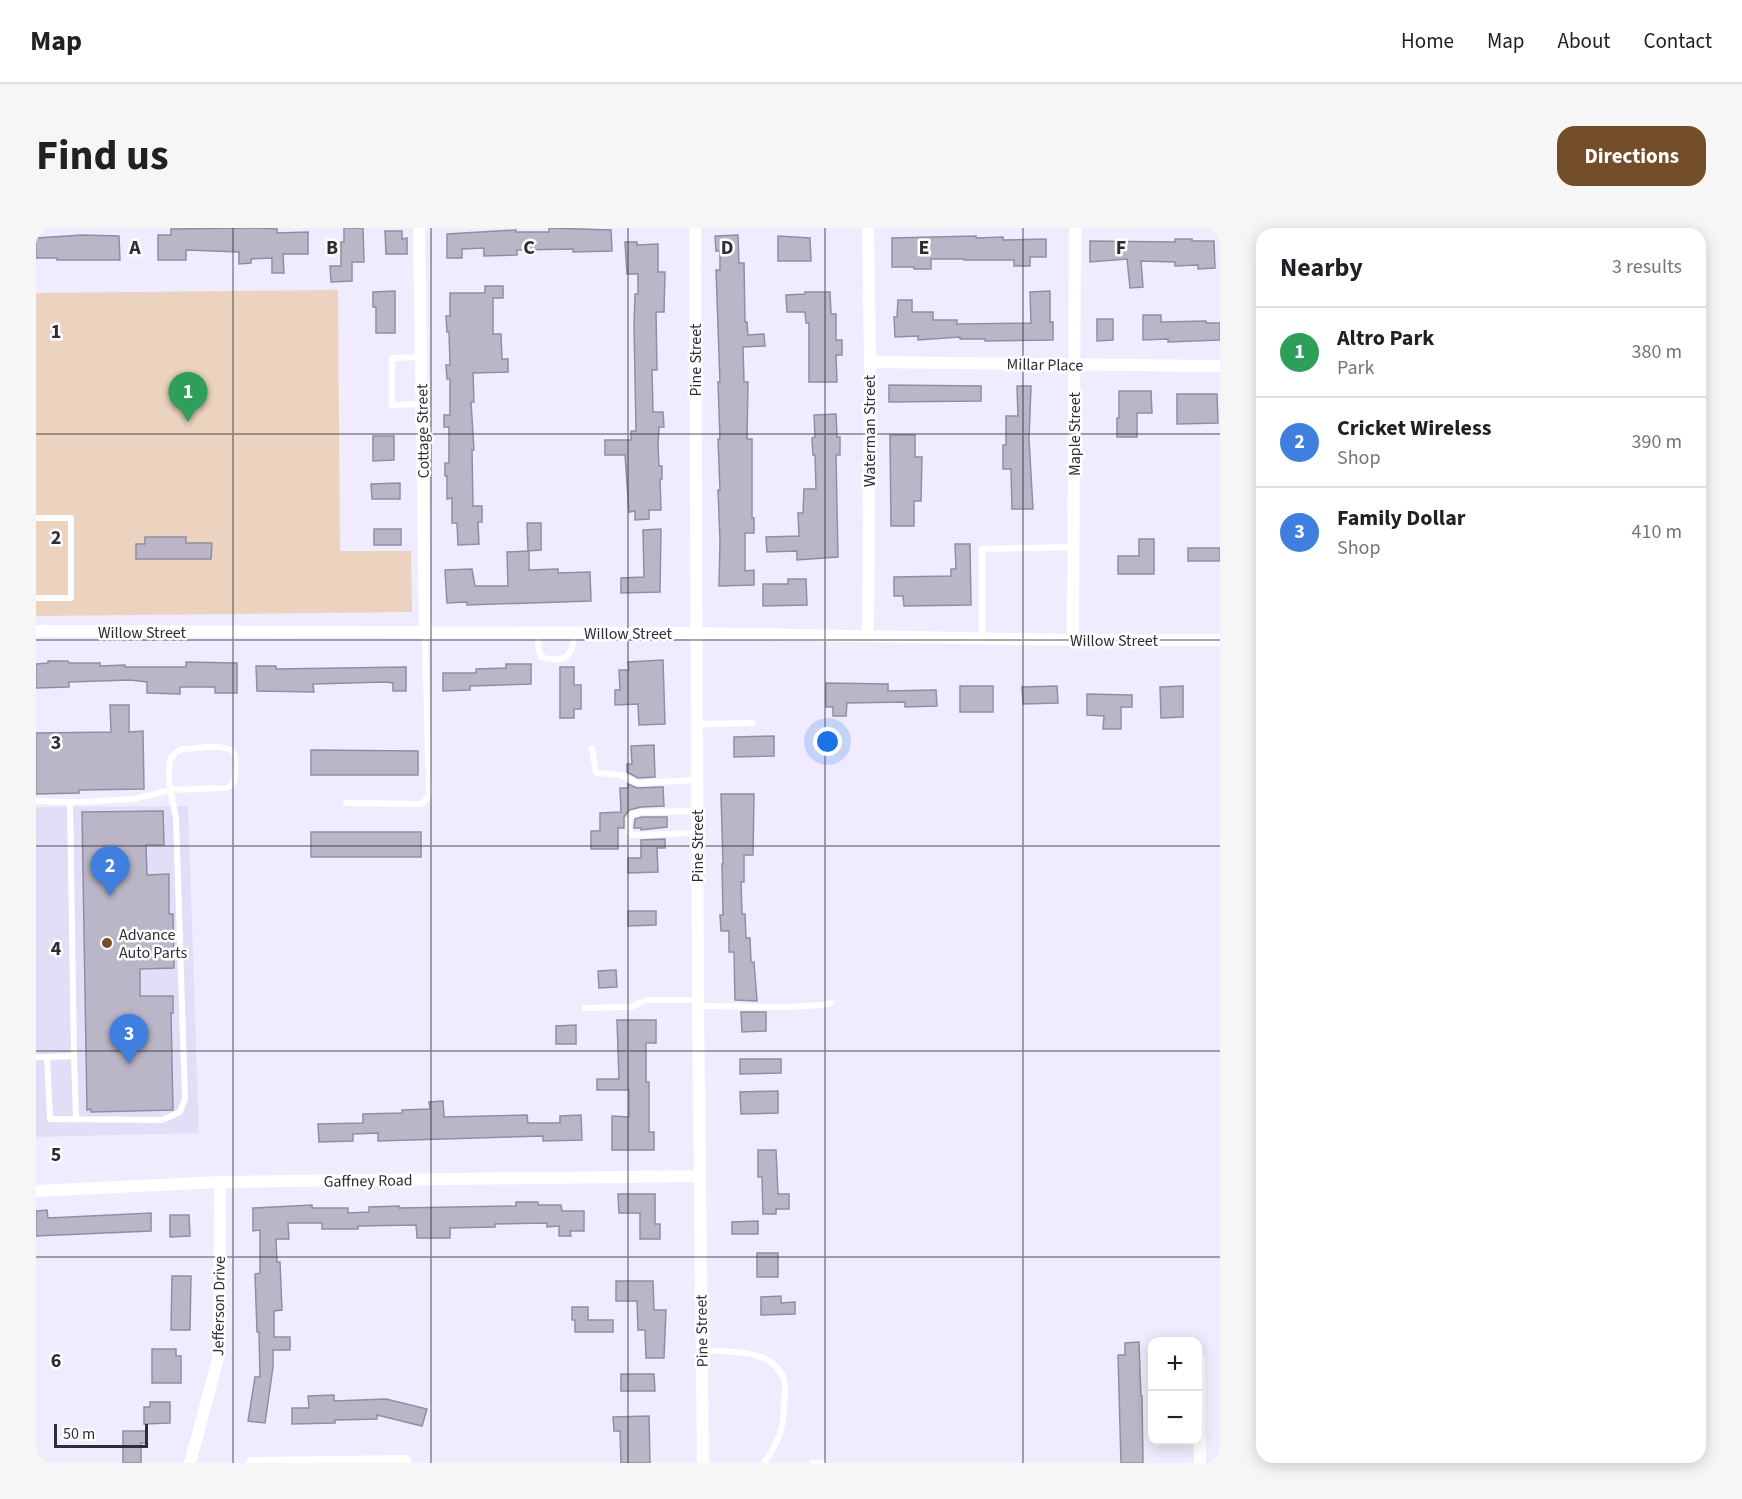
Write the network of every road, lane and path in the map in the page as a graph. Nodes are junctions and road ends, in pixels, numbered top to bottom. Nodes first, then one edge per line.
1 (419, 228) edge
2 (695, 228) edge
3 (868, 228) edge
4 (1075, 228) edge
5 (421, 357) junction
6 (870, 362) junction
7 (1074, 364) junction
8 (1220, 366) edge
9 (422, 404) junction
10 (36, 518) edge
11 (1073, 547) junction
12 (36, 598) edge
13 (36, 631) edge
14 (425, 633) junction
15 (538, 633) junction
16 (574, 633) junction
17 (696, 633) junction
18 (868, 635) junction
19 (982, 637) junction
20 (1073, 640) junction
21 (1220, 640) edge
22 (753, 723) dead end
23 (696, 724) junction
24 (592, 748) dead end
25 (697, 780) junction
26 (171, 790) junction
27 (36, 801) edge
28 (70, 802) junction
29 (346, 803) dead end
30 (697, 811) junction
31 (697, 833) junction
32 (698, 1003) junction
33 (831, 1003) dead end
34 (585, 1008) dead end
35 (74, 1056) junction
36 (36, 1057) edge
37 (47, 1057) junction
38 (76, 1119) junction
39 (699, 1176) junction
40 (220, 1182) junction
41 (36, 1191) edge
42 (702, 1350) junction
43 (1199, 1391) edge
44 (190, 1463) edge
45 (252, 1463) edge
46 (405, 1463) edge
47 (703, 1463) edge
48 (764, 1463) edge
49 (812, 1463) edge
50 (823, 1463) edge
51 (1200, 1463) edge

1 - 5 street, Cottage Street
2 - 17 street, Pine Street
3 - 6 street, Waterman Street
4 - 7 street, Maple Street
5 - 9 street, Cottage Street
5 - 9 lane
6 - 7 street, Millar Place
6 - 18 street, Waterman Street
7 - 8 street, Millar Place
7 - 11 street, Maple Street
9 - 14 street, Cottage Street
10 - 12 lane
11 - 19 lane
11 - 20 street, Maple Street
13 - 14 street, Willow Street
14 - 15 street, Willow Street
14 - 29 lane
15 - 16 street, Willow Street
15 - 16 lane
16 - 17 street, Willow Street
17 - 18 street, Willow Street
17 - 23 street, Pine Street
18 - 19 street, Willow Street
19 - 20 street, Willow Street
20 - 21 street, Willow Street
22 - 23 lane
23 - 25 street, Pine Street
24 - 25 lane
25 - 30 street, Pine Street
26 - 26 lane
26 - 28 lane
26 - 38 lane
27 - 28 lane
28 - 35 lane
30 - 31 street, Pine Street
30 - 31 lane
31 - 32 street, Pine Street
32 - 33 lane
32 - 34 lane
32 - 39 street, Pine Street
35 - 37 lane
35 - 38 lane
36 - 37 lane
37 - 38 lane
39 - 40 street, Gaffney Road
39 - 42 street, Pine Street
40 - 41 street, Gaffney Road
40 - 44 street, Jefferson Drive
42 - 47 street, Pine Street
42 - 48 lane
43 - 51 street
45 - 46 street
49 - 50 lane

